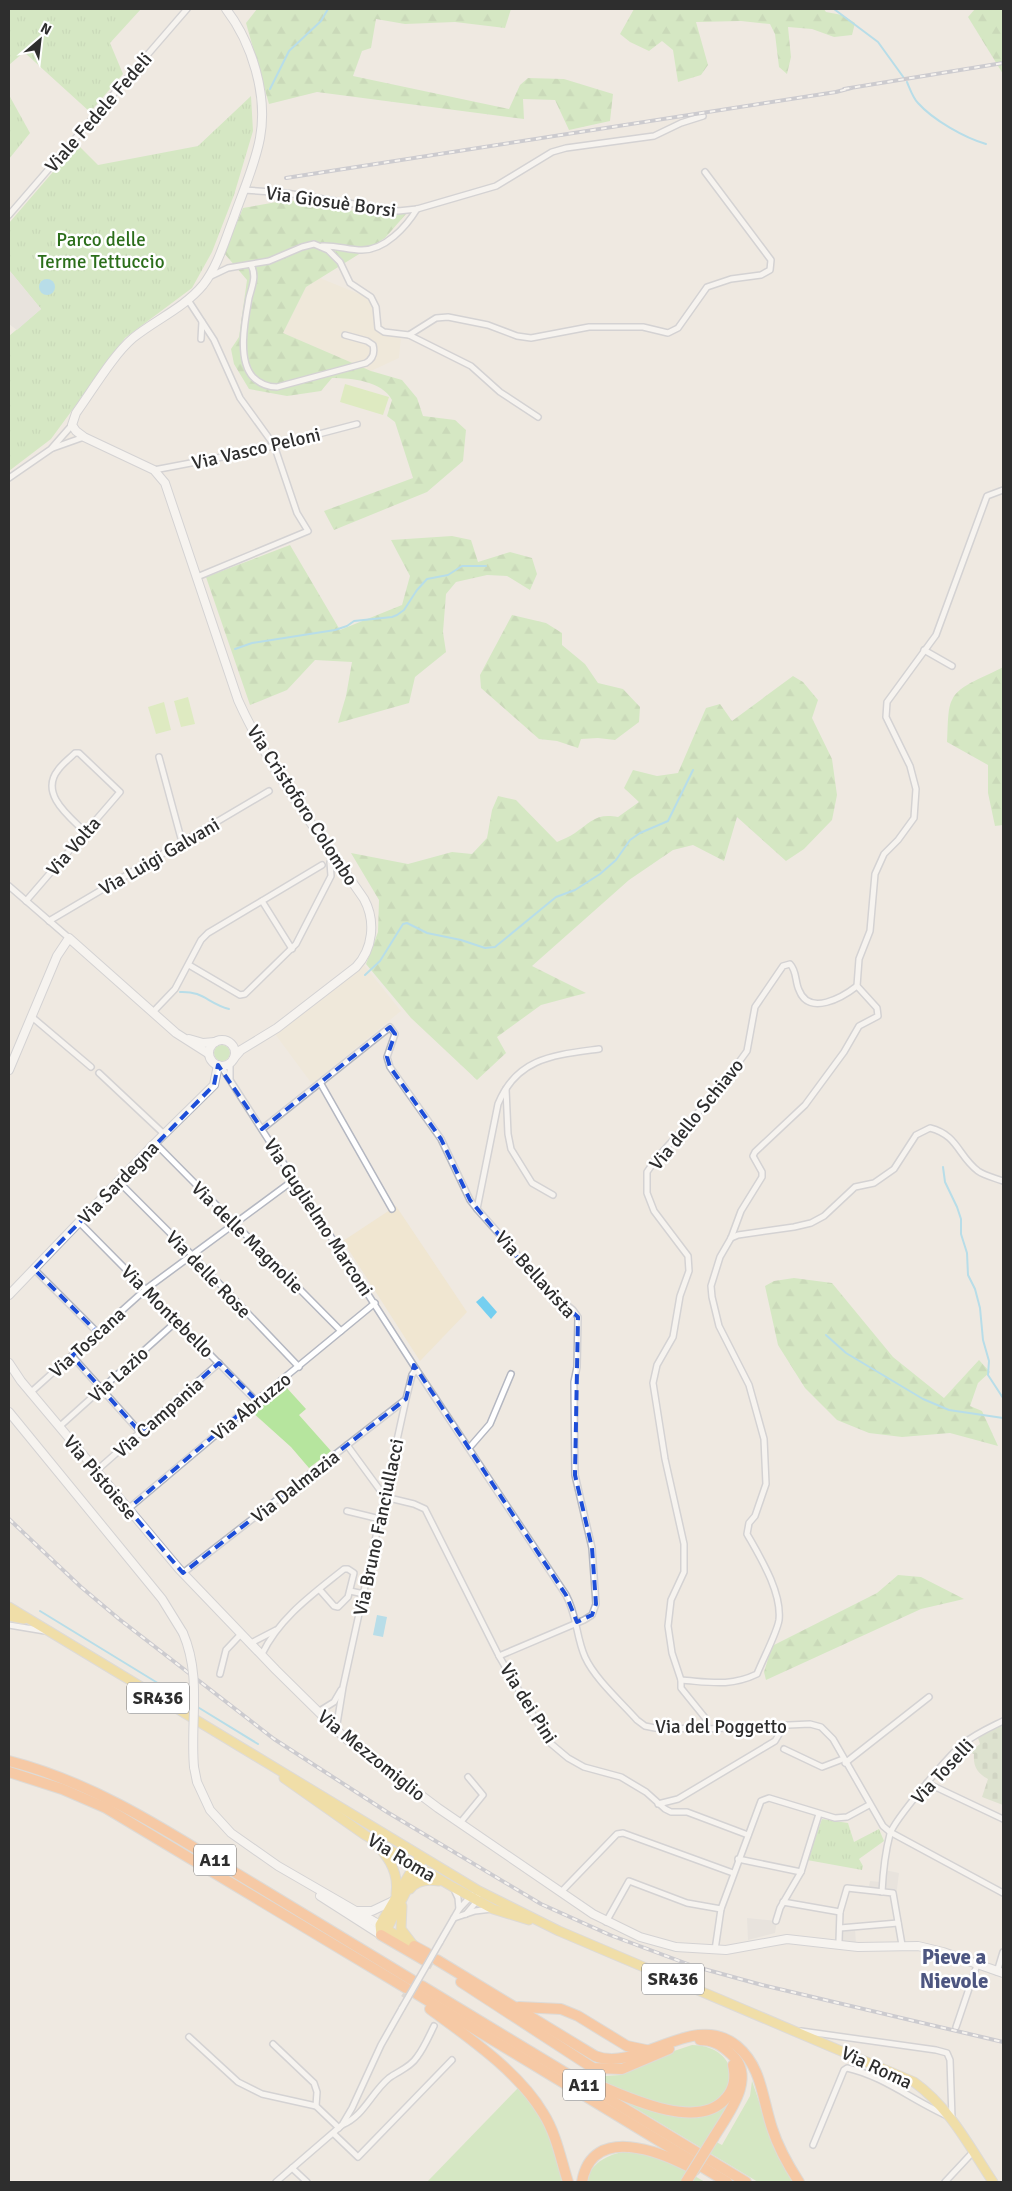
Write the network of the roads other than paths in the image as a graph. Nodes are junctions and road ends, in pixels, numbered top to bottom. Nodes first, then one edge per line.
1 (188, 9) edge
2 (226, 9) edge
3 (703, 116) dead end
4 (705, 172) dead end
5 (244, 190) junction
6 (417, 209) junction
7 (9, 215) edge
8 (321, 246) junction
9 (251, 265) junction
10 (208, 278) junction
11 (188, 300) junction
12 (202, 321) junction
13 (410, 334) junction
14 (345, 335) dead end
15 (201, 339) dead end
16 (538, 417) dead end
17 (357, 424) dead end
18 (72, 425) junction
19 (84, 437) junction
20 (274, 445) junction
21 (51, 449) junction
22 (154, 470) junction
23 (9, 478) edge
24 (1003, 490) edge
25 (197, 577) junction
26 (924, 650) junction
27 (952, 666) dead end
28 (159, 757) dead end
29 (269, 791) dead end
30 (86, 832) junction
31 (182, 842) junction
32 (336, 858) junction
33 (322, 865) dead end
34 (9, 886) edge
35 (26, 901) junction
36 (262, 901) junction
37 (49, 920) junction
38 (69, 938) junction
39 (292, 949) junction
40 (189, 965) junction
41 (857, 986) junction
42 (152, 1012) junction
43 (32, 1017) junction
44 (176, 1033) junction
45 (215, 1042) junction
46 (228, 1042) junction
47 (253, 1043) junction
48 (598, 1049) dead end
49 (209, 1054) junction
50 (232, 1060) junction
51 (220, 1065) junction
52 (91, 1066) dead end
53 (9, 1070) edge
54 (99, 1073) dead end
55 (230, 1079) junction
56 (321, 1084) junction
57 (506, 1089) junction
58 (262, 1129) junction
59 (164, 1134) junction
60 (155, 1143) junction
61 (295, 1180) junction
62 (118, 1181) junction
63 (1003, 1181) edge
64 (553, 1195) dead end
65 (392, 1209) dead end
66 (477, 1209) junction
67 (79, 1222) junction
68 (234, 1224) junction
69 (731, 1238) junction
70 (192, 1255) junction
71 (34, 1269) junction
72 (146, 1289) junction
73 (9, 1295) edge
74 (375, 1303) junction
75 (178, 1320) junction
76 (341, 1331) junction
77 (97, 1332) junction
78 (72, 1356) junction
79 (9, 1363) edge
80 (219, 1363) junction
81 (299, 1367) junction
82 (416, 1369) junction
83 (9, 1372) edge
84 (511, 1374) dead end
85 (21, 1381) junction
86 (102, 1388) junction
87 (30, 1393) junction
88 (406, 1399) junction
89 (256, 1400) junction
90 (9, 1412) edge
91 (59, 1427) junction
92 (140, 1432) junction
93 (347, 1445) junction
94 (470, 1447) junction
95 (96, 1471) junction
96 (385, 1497) junction
97 (128, 1509) junction
98 (347, 1511) dead end
99 (380, 1519) junction
100 (183, 1573) junction
101 (319, 1589) junction
102 (350, 1591) junction
103 (364, 1594) junction
104 (9, 1606) edge
105 (9, 1616) edge
106 (34, 1621) junction
107 (577, 1622) junction
108 (9, 1625) edge
109 (276, 1629) junction
110 (53, 1633) junction
111 (241, 1634) junction
112 (251, 1643) junction
113 (262, 1654) junction
114 (499, 1656) junction
115 (220, 1674) dead end
116 (680, 1680) junction
117 (343, 1687) junction
118 (929, 1697) dead end
119 (318, 1712) junction
120 (1003, 1721) edge
121 (784, 1726) junction
122 (707, 1729) junction
123 (336, 1730) junction
124 (784, 1749) dead end
125 (9, 1761) edge
126 (844, 1761) junction
127 (264, 1762) junction
128 (9, 1772) edge
129 (468, 1776) dead end
130 (927, 1783) junction
131 (658, 1804) junction
132 (869, 1805) junction
133 (819, 1814) junction
134 (1003, 1819) edge
135 (460, 1823) junction
136 (890, 1832) junction
137 (748, 1835) junction
138 (372, 1839) junction
139 (423, 1857) junction
140 (738, 1860) junction
141 (278, 1866) junction
142 (417, 1866) junction
143 (801, 1872) junction
144 (733, 1873) junction
145 (445, 1882) junction
146 (453, 1887) junction
147 (479, 1891) junction
148 (562, 1892) junction
149 (882, 1892) junction
150 (1003, 1892) edge
151 (400, 1897) junction
152 (473, 1899) junction
153 (783, 1902) junction
154 (459, 1909) junction
155 (493, 1909) junction
156 (721, 1909) junction
157 (354, 1911) junction
158 (840, 1912) junction
159 (466, 1914) junction
160 (454, 1919) junction
161 (776, 1921) dead end
162 (606, 1922) junction
163 (898, 1923) junction
164 (553, 1928) junction
165 (840, 1928) junction
166 (383, 1930) junction
167 (839, 1941) dead end
168 (902, 1945) junction
169 (414, 1946) junction
170 (715, 1950) junction
171 (1003, 1952) edge
172 (977, 1965) junction
173 (1000, 1972) edge
174 (418, 1993) junction
175 (511, 2004) junction
176 (434, 2026) dead end
177 (956, 2027) dead end
178 (793, 2029) junction
179 (827, 2035) junction
180 (189, 2037) dead end
181 (814, 2038) junction
182 (273, 2044) dead end
183 (647, 2050) junction
184 (734, 2050) junction
185 (452, 2060) dead end
186 (551, 2065) junction
187 (316, 2106) junction
188 (952, 2118) junction
189 (340, 2127) junction
190 (334, 2134) junction
191 (717, 2139) junction
192 (814, 2145) dead end
193 (973, 2152) junction
194 (292, 2168) junction
195 (276, 2182) edge
196 (307, 2182) edge
197 (568, 2182) edge
198 (582, 2182) edge
199 (686, 2182) edge
200 (694, 2182) edge
201 (716, 2182) edge
202 (727, 2182) edge
203 (746, 2182) edge
204 (799, 2182) edge
205 (945, 2182) edge
206 (993, 2182) edge

1 - 7 street, Viale Fedele Fedeli
2 - 5 main road
3 - 6 street, Via Giosuè Borsi
4 - 13 street
5 - 6 street, Via Giosuè Borsi
5 - 10 main road
6 - 8 street
8 - 9 street
8 - 13 street
9 - 10 street
9 - 14 street
10 - 11 main road
11 - 12 street
11 - 18 main road
12 - 15 street
12 - 20 street
13 - 16 street
17 - 20 street, Via Vasco Peloni
18 - 19 main road
18 - 21 street
19 - 21 street
19 - 22 main road
20 - 22 street, Via Vasco Peloni
20 - 25 street
21 - 23 street
22 - 25 main road, Via Cristoforo Colombo
24 - 26 street
25 - 32 main road, Via Cristoforo Colombo
26 - 27 street
26 - 41 street
28 - 31 street
29 - 31 street, Via Luigi Galvani
30 - 30 street, Via Volta
30 - 35 street, Via Volta
31 - 37 street, Via Luigi Galvani
32 - 39 street
32 - 47 main road, Via Cristoforo Colombo
33 - 36 street
34 - 35 street
35 - 37 street
36 - 39 street
36 - 40 street
37 - 38 street
38 - 42 main road
38 - 43 main road
39 - 40 street
40 - 42 street
41 - 69 street
41 - 116 street, Via dello Schiavo
42 - 44 main road
43 - 52 street
43 - 53 main road
44 - 45 main road
44 - 49 main road
45 - 46 main road
45 - 49 main road
46 - 47 main road
46 - 50 main road
47 - 50 main road, Via Cristoforo Colombo
48 - 57 street
49 - 51 main road
50 - 51 main road
50 - 55 street
51 - 55 street, Via Guglielmo Marconi
51 - 59 main road, Via Sardegna
54 - 59 street
55 - 58 street, Via Guglielmo Marconi
56 - 58 street
56 - 65 street
56 - 66 street, Via Bellavista
57 - 64 street
57 - 66 street
58 - 61 street, Via Guglielmo Marconi
59 - 60 main road, Via Sardegna
60 - 62 main road, Via Sardegna
60 - 68 street, Via delle Magnolie
61 - 68 street, Via Toscana
61 - 74 street, Via Guglielmo Marconi
62 - 67 main road, Via Sardegna
62 - 70 street, Via delle Rose
63 - 69 street
66 - 107 street, Via Bellavista
67 - 71 main road, Via Sardegna
67 - 72 street, Via Montebello
68 - 70 street, Via Toscana
68 - 76 street, Via delle Magnolie
69 - 116 street
70 - 72 street, Via Toscana
70 - 81 street, Via delle Rose
71 - 73 main road, Via Sardegna
71 - 77 street
72 - 75 street, Via Montebello
72 - 77 street, Via Toscana
74 - 76 street, Via Abruzzo
74 - 82 street, Via Guglielmo Marconi
75 - 80 street, Via Montebello
75 - 86 street, Via Lazio
76 - 81 street, Via Abruzzo
77 - 78 street, Via Toscana
78 - 86 street
78 - 87 street, Via Toscana
79 - 85 main road, Via Pistoiese
80 - 89 street, Via Montebello
80 - 92 street, Via Campania
81 - 89 street, Via Abruzzo
82 - 88 street, Via Bruno Fanciullacci
82 - 94 street, Via del Poggetto
83 - 85 main road, Via Pistoiese
84 - 94 street
85 - 87 main road, Via Pistoiese
86 - 91 street, Via Lazio
86 - 92 street
87 - 91 main road, Via Pistoiese
88 - 93 street, Via Dalmazia
88 - 96 street, Via Bruno Fanciullacci
89 - 97 street, Via Abruzzo
90 - 141 main road, bridge
91 - 95 main road, Via Pistoiese
92 - 95 street, Via Campania
93 - 96 street
93 - 100 street, Via Dalmazia
94 - 107 street, Via del Poggetto
95 - 97 main road, Via Pistoiese
96 - 99 street, Via Bruno Fanciullacci
96 - 114 street, Via dei Pini
97 - 100 main road, Via Pistoiese
98 - 99 street
99 - 103 street, Via Bruno Fanciullacci
100 - 111 main road, Via Mezzomiglio
101 - 102 street
101 - 102 street
101 - 109 street
102 - 103 street
103 - 117 street, Via Bruno Fanciullacci
104 - 106 main road, Via Roma
105 - 106 main road
106 - 110 main road, Via Roma / SR436
107 - 114 street, Via Bellavista
107 - 122 street, Via del Poggetto
108 - 110 street, Via Roma
109 - 112 street
109 - 113 street
110 - 127 main road, Via Roma / SR436
111 - 112 main road, Via Mezzomiglio
111 - 115 street
112 - 113 main road, Via Mezzomiglio
113 - 119 main road, Via Mezzomiglio
114 - 131 street, Via dei Pini
116 - 122 street
117 - 119 street, Via Bruno Fanciullacci
117 - 123 street, Via Bruno Fanciullacci
118 - 126 street
119 - 123 main road, Via Mezzomiglio
120 - 130 street, Via Toselli
121 - 122 street, Via del Poggetto
121 - 126 street, Via del Poggetto
121 - 131 street
123 - 135 main road, Via Mezzomiglio
124 - 126 street
125 - 128 highway, A11
126 - 132 street, Via del Poggetto
127 - 138 main road, Via Roma / SR436
127 - 139 main road, Via Roma / SR436
129 - 135 street
130 - 134 street
130 - 136 street, Via Toselli
131 - 137 street
132 - 133 street
132 - 136 street, Via del Poggetto
133 - 137 street
133 - 143 street
135 - 148 main road, Via Mezzomiglio
136 - 149 street
136 - 150 street, Via del Poggetto
137 - 140 street
138 - 142 main road, Via Roma / SR436
138 - 151 main road
139 - 142 main road
139 - 147 main road, Via Roma / SR436
140 - 143 street
140 - 144 street
141 - 157 main road
141 - 166 main road
142 - 145 main road, Via Roma / SR436
142 - 151 main road
143 - 153 street
144 - 148 street
144 - 156 street
145 - 146 main road, Via Roma / SR436
145 - 151 main road
146 - 152 main road, Via Roma / SR436
146 - 154 street
147 - 152 street
147 - 164 main road, Via Roma / SR436
148 - 162 main road, Via Mezzomiglio
149 - 158 street
149 - 163 street
151 - 157 main road
151 - 166 main road
151 - 169 main road
152 - 154 street
152 - 155 main road, Via Roma / SR436
152 - 159 street
153 - 158 street
153 - 161 street
154 - 160 street
155 - 159 street
155 - 164 main road, Via Roma / SR436
156 - 162 street
156 - 170 street
157 - 166 main road
158 - 165 street
159 - 160 street
160 - 189 street, bridge
162 - 170 main road, Via Mezzomiglio
163 - 165 street
163 - 168 street
164 - 178 main road, Via Roma / SR436
165 - 167 street
166 - 169 main road
166 - 169 highway
168 - 170 main road, Via Mezzomiglio
168 - 172 main road, Via Mezzomiglio
171 - 173 street
172 - 173 main road, Via Mezzomiglio
172 - 177 street
174 - 186 highway, A11
174 - 197 highway
174 - 202 highway, A11
175 - 183 highway
175 - 183 highway
175 - 184 highway
176 - 189 street
178 - 179 street, Via Roma
178 - 181 main road, Via Roma / SR436
179 - 181 street
179 - 188 street, Via Roma
180 - 187 street
181 - 188 main road, Via Roma / SR436
182 - 187 street
183 - 184 highway
184 - 186 highway
184 - 191 highway
184 - 204 highway
185 - 190 street
186 - 203 highway, A11
187 - 189 street
188 - 192 street
188 - 193 main road, SR436
189 - 190 street
190 - 194 street
191 - 199 highway, bridge
191 - 200 highway
193 - 205 street
193 - 206 main road, SR436
194 - 195 street
194 - 196 street
198 - 201 highway

